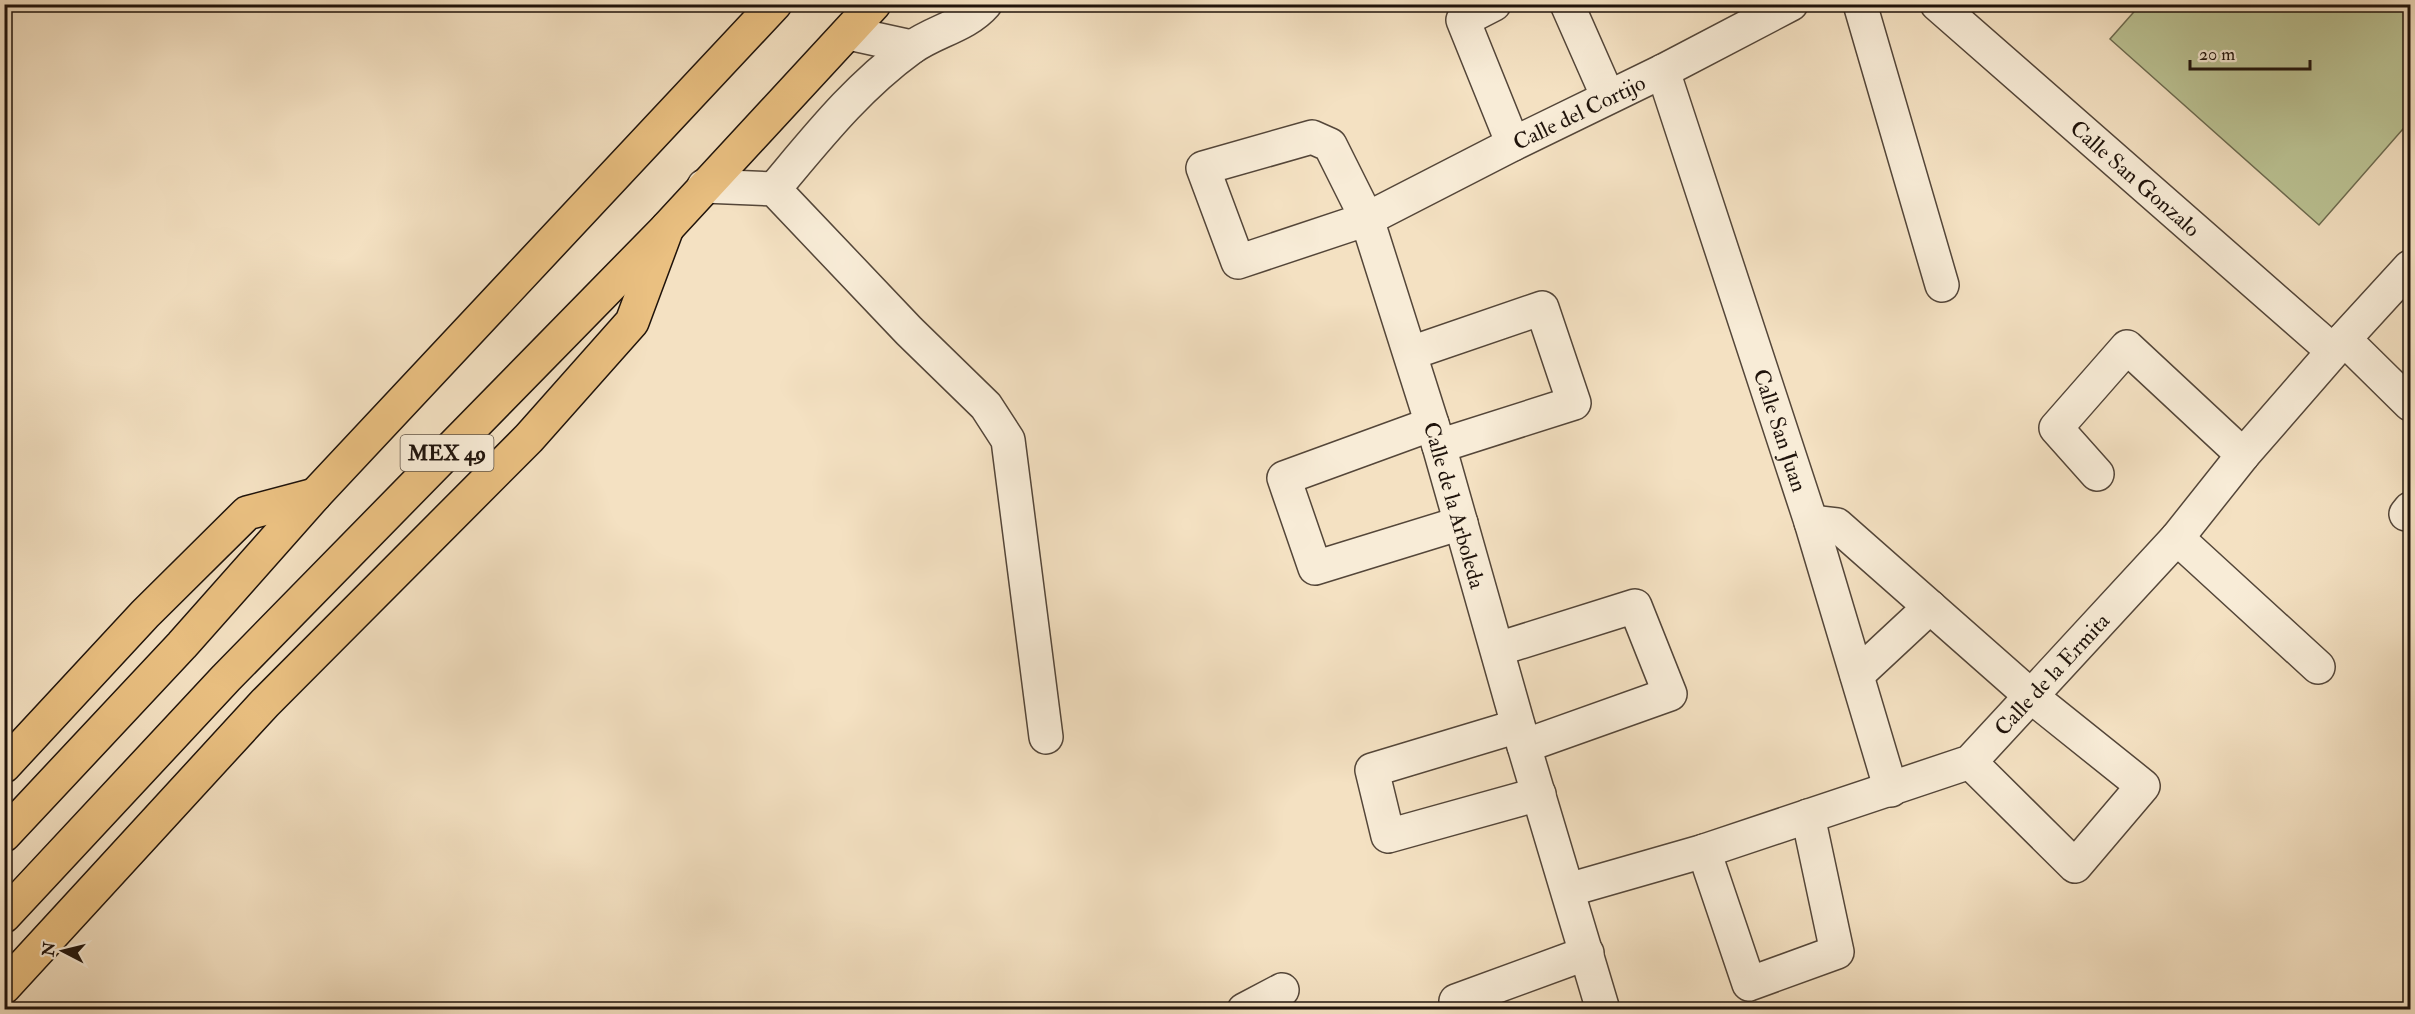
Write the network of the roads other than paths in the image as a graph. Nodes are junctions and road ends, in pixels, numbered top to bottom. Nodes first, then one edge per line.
1 (775, 4) edge
2 (874, 4) edge
3 (986, 4) edge
4 (1494, 4) edge
5 (1567, 4) edge
6 (1791, 4) edge
7 (1860, 4) edge
8 (1937, 4) edge
9 (848, 33) junction
10 (912, 47) junction
11 (1663, 71) junction
12 (1608, 97) junction
13 (1312, 137) joint
14 (1512, 144) junction
15 (704, 186) junction
16 (774, 189) junction
17 (1367, 219) junction
18 (668, 228) junction
19 (2410, 267) edge
20 (1942, 285) dead end
21 (2338, 345) junction
22 (1411, 353) junction
23 (2410, 404) edge
24 (1435, 435) junction
25 (2243, 455) junction
26 (2097, 474) dead end
27 (315, 495) junction
28 (1812, 522) junction
29 (1461, 523) junction
30 (2177, 538) junction
31 (1930, 607) junction
32 (1498, 649) junction
33 (2318, 667) dead end
34 (1857, 675) junction
35 (2032, 697) junction
36 (1521, 736) junction
37 (1046, 737) dead end
38 (1971, 762) junction
39 (4, 766) edge
40 (1891, 790) junction
41 (1539, 794) junction
42 (1808, 816) junction
43 (4, 835) edge
44 (1704, 851) junction
45 (1568, 890) junction
46 (4, 916) edge
47 (1587, 953) junction
48 (4, 987) edge
49 (1282, 990) dead end
50 (1456, 1001) dead end
51 (1244, 1010) edge
52 (1603, 1010) edge

1 - 27 main road, MEX 49
2 - 9 main road, MEX 49
3 - 10 street
4 - 14 street
5 - 12 street
6 - 11 street, Calle del Cortijo
7 - 20 street
8 - 21 street, Calle San Gonzalo
9 - 10 street
9 - 15 main road, MEX 49
10 - 16 street
11 - 12 street, Calle del Cortijo
11 - 28 street, Calle San Juan
12 - 14 street, Calle del Cortijo
13 - 17 street, Calle de la Arboleda
13 - 17 street, Calle del Cortijo
14 - 17 street, Calle del Cortijo
15 - 16 street
15 - 18 main road, MEX 49
16 - 37 street
17 - 22 street, Calle de la Arboleda
18 - 46 main road, MEX 49
18 - 48 main road
19 - 21 street, Calle de la Ermita
21 - 23 street, Calle San Gonzalo
21 - 25 street, Calle de la Ermita
22 - 24 street, Calle de la Arboleda
22 - 24 street
24 - 29 street, Calle de la Arboleda
24 - 29 street
25 - 26 street
25 - 30 street, Calle de la Ermita
27 - 39 main road
27 - 43 main road, MEX 49
28 - 31 street
28 - 34 street, Calle San Juan
29 - 32 street, Calle de la Arboleda
30 - 33 street
30 - 35 street, Calle de la Ermita
31 - 34 street
31 - 35 street
32 - 36 street, Calle de la Arboleda
32 - 36 street
34 - 40 street, Calle San Juan
35 - 38 street, Calle de la Ermita
35 - 38 street
36 - 41 street, Calle de la Arboleda
36 - 41 street
38 - 40 street, Calle de la Ermita
40 - 42 street, Calle de la Ermita
41 - 45 street, Calle de la Arboleda
42 - 44 street, Calle de la Ermita
42 - 44 street
44 - 45 street, Calle de la Ermita
45 - 47 street, Calle de la Arboleda
47 - 50 street
47 - 52 street, Calle de la Arboleda
49 - 51 street

